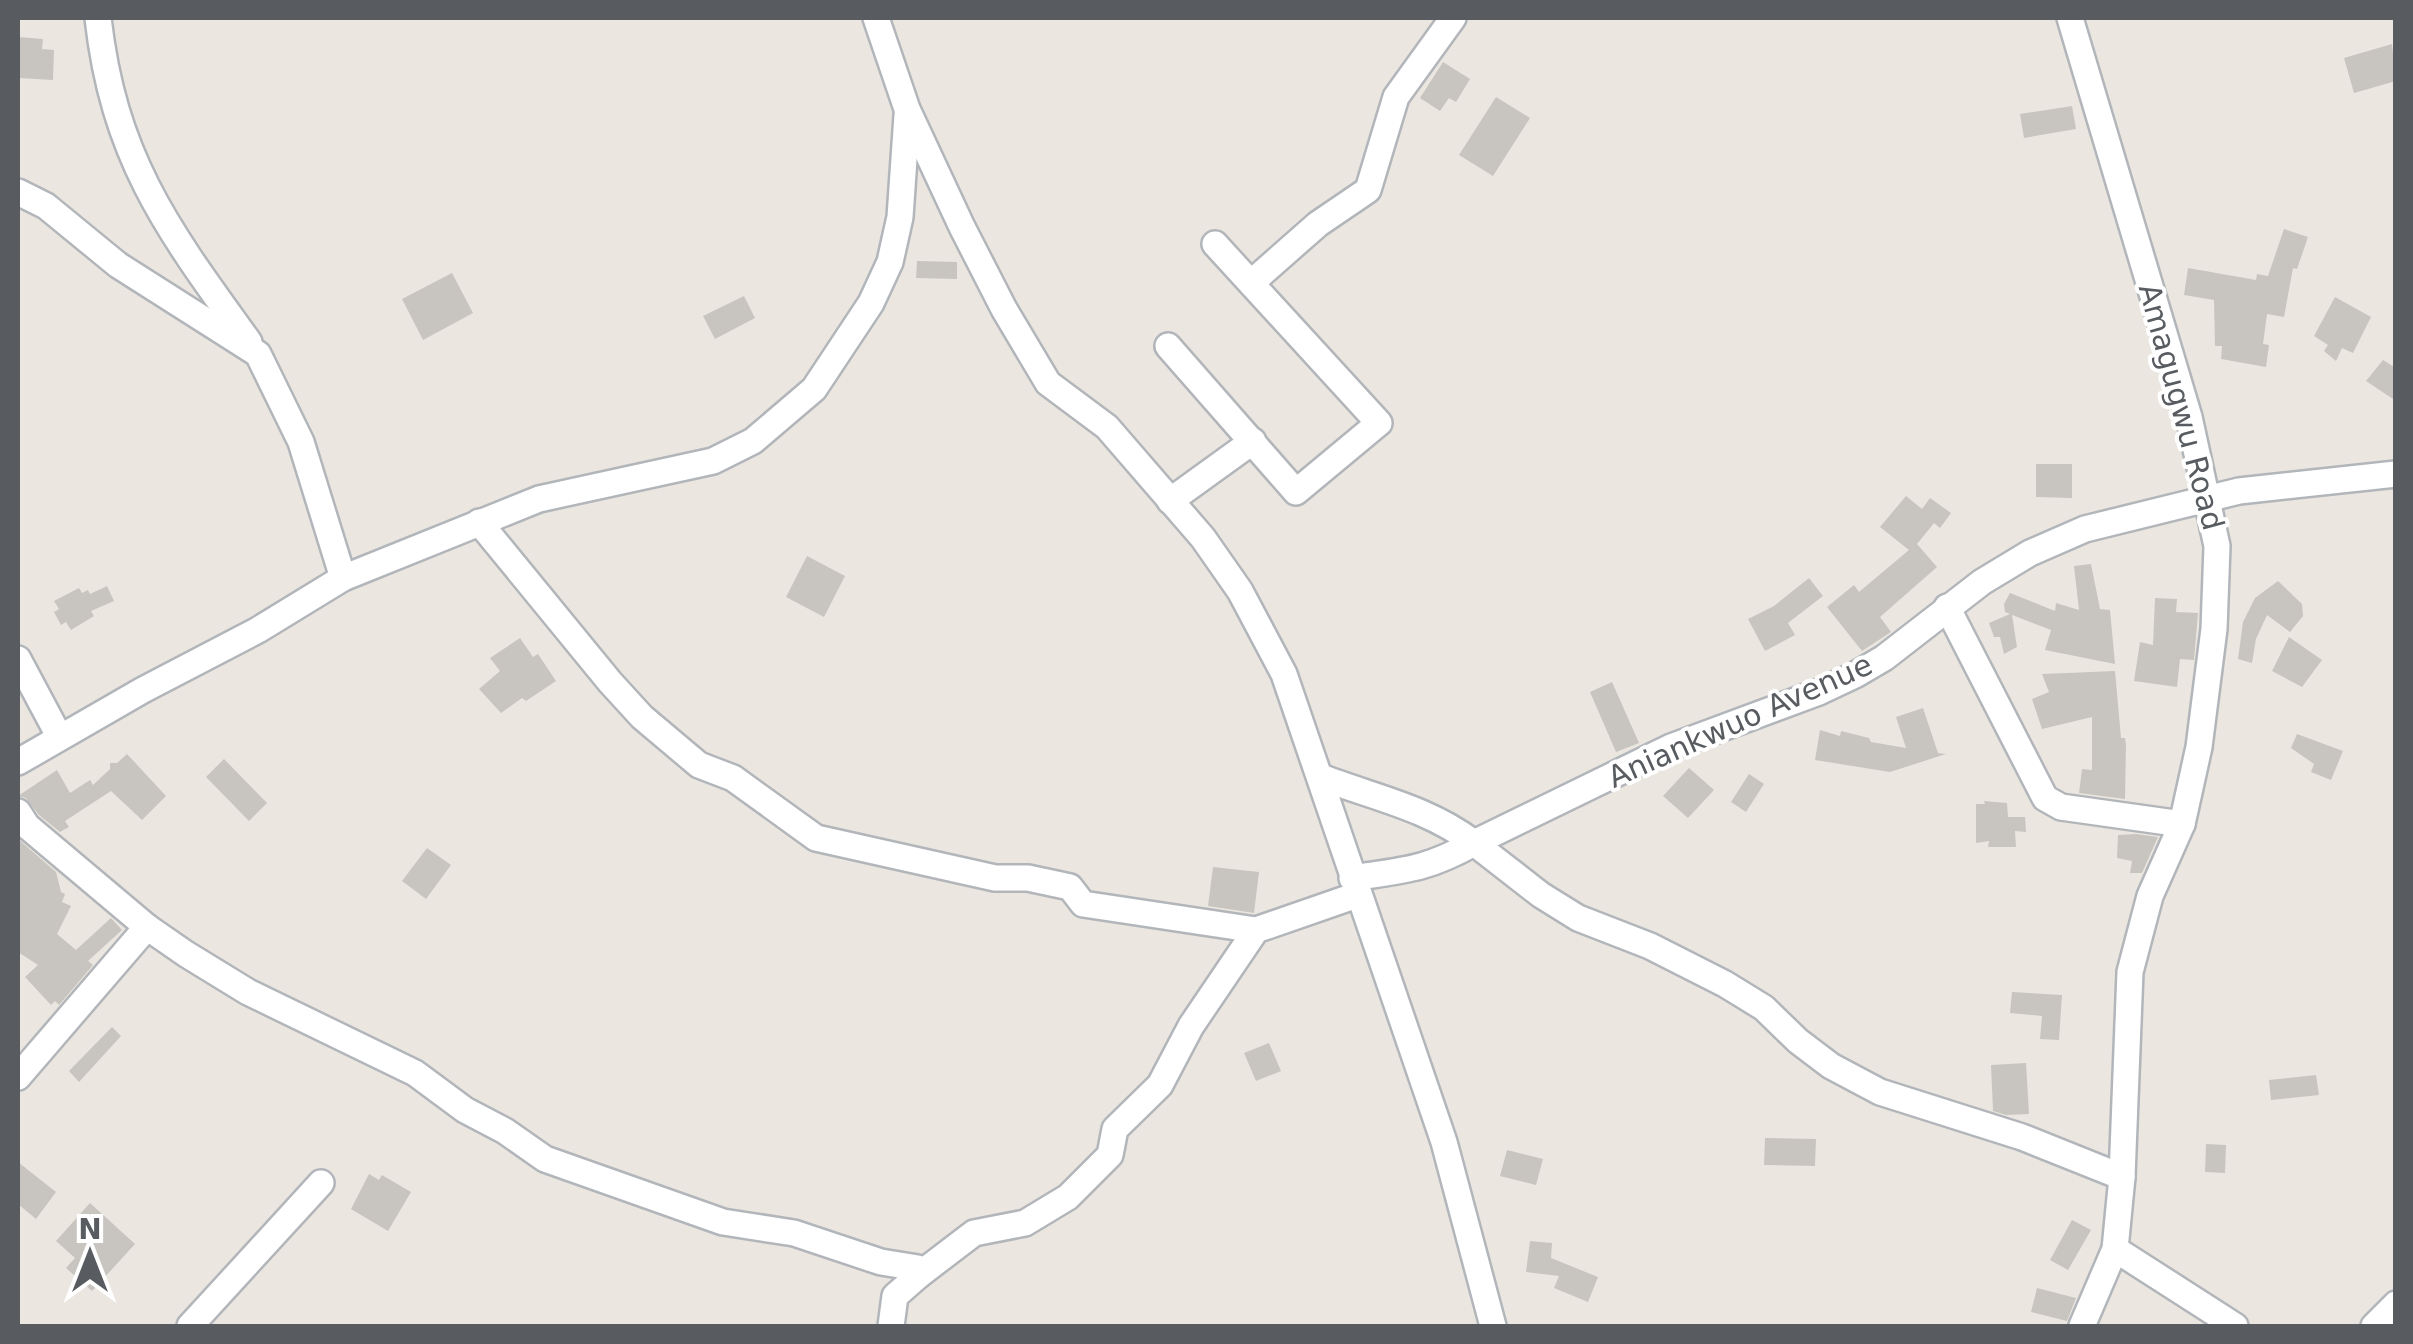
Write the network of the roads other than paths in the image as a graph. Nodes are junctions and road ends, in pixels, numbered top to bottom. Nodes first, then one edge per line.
1 (98, 18) edge
2 (876, 18) edge
3 (1454, 18) edge
4 (2070, 18) edge
5 (907, 108) junction
6 (18, 192) edge
7 (1215, 244) dead end
8 (1251, 283) junction
9 (1168, 346) dead end
10 (258, 354) junction
11 (1253, 441) junction
12 (2396, 474) edge
13 (2209, 497) junction
14 (1170, 501) junction
15 (479, 522) junction
16 (343, 578) junction
17 (1947, 607) junction
18 (18, 659) edge
19 (59, 736) junction
20 (18, 762) edge
21 (1321, 777) junction
22 (18, 812) edge
23 (2182, 824) junction
24 (1474, 843) junction
25 (1354, 886) junction
26 (146, 927) junction
27 (1256, 930) junction
28 (18, 1077) edge
29 (2122, 1177) junction
30 (322, 1183) dead end
31 (2115, 1249) junction
32 (918, 1274) junction
33 (2396, 1304) edge
34 (190, 1326) edge
35 (891, 1326) edge
36 (1493, 1326) edge
37 (2082, 1326) edge
38 (2235, 1326) edge
39 (2374, 1326) edge

1 - 10 street
2 - 5 street
3 - 8 street
4 - 13 street, Amagugwu Road
5 - 14 street
5 - 15 street
6 - 10 street
7 - 8 street
8 - 11 street
9 - 11 street
10 - 16 street
11 - 14 street
12 - 13 street, Aniankwuo Avenue
13 - 17 street, Aniankwuo Avenue
13 - 23 street, Amagugwu Road
14 - 21 street
15 - 16 street
15 - 27 street
16 - 19 street
17 - 23 street
17 - 24 street, Aniankwuo Avenue
18 - 19 street
19 - 20 street
21 - 24 street
21 - 25 street
22 - 26 street
23 - 29 street, Amagugwu Road
24 - 25 street, Aniankwuo Avenue
24 - 29 street
25 - 27 street, Aniankwuo Avenue
25 - 36 street
26 - 28 street
26 - 32 street
27 - 32 street
29 - 31 street, Amagugwu Road
30 - 34 street
31 - 37 street, Amagugwu Road
31 - 38 street
32 - 35 street
33 - 39 street

